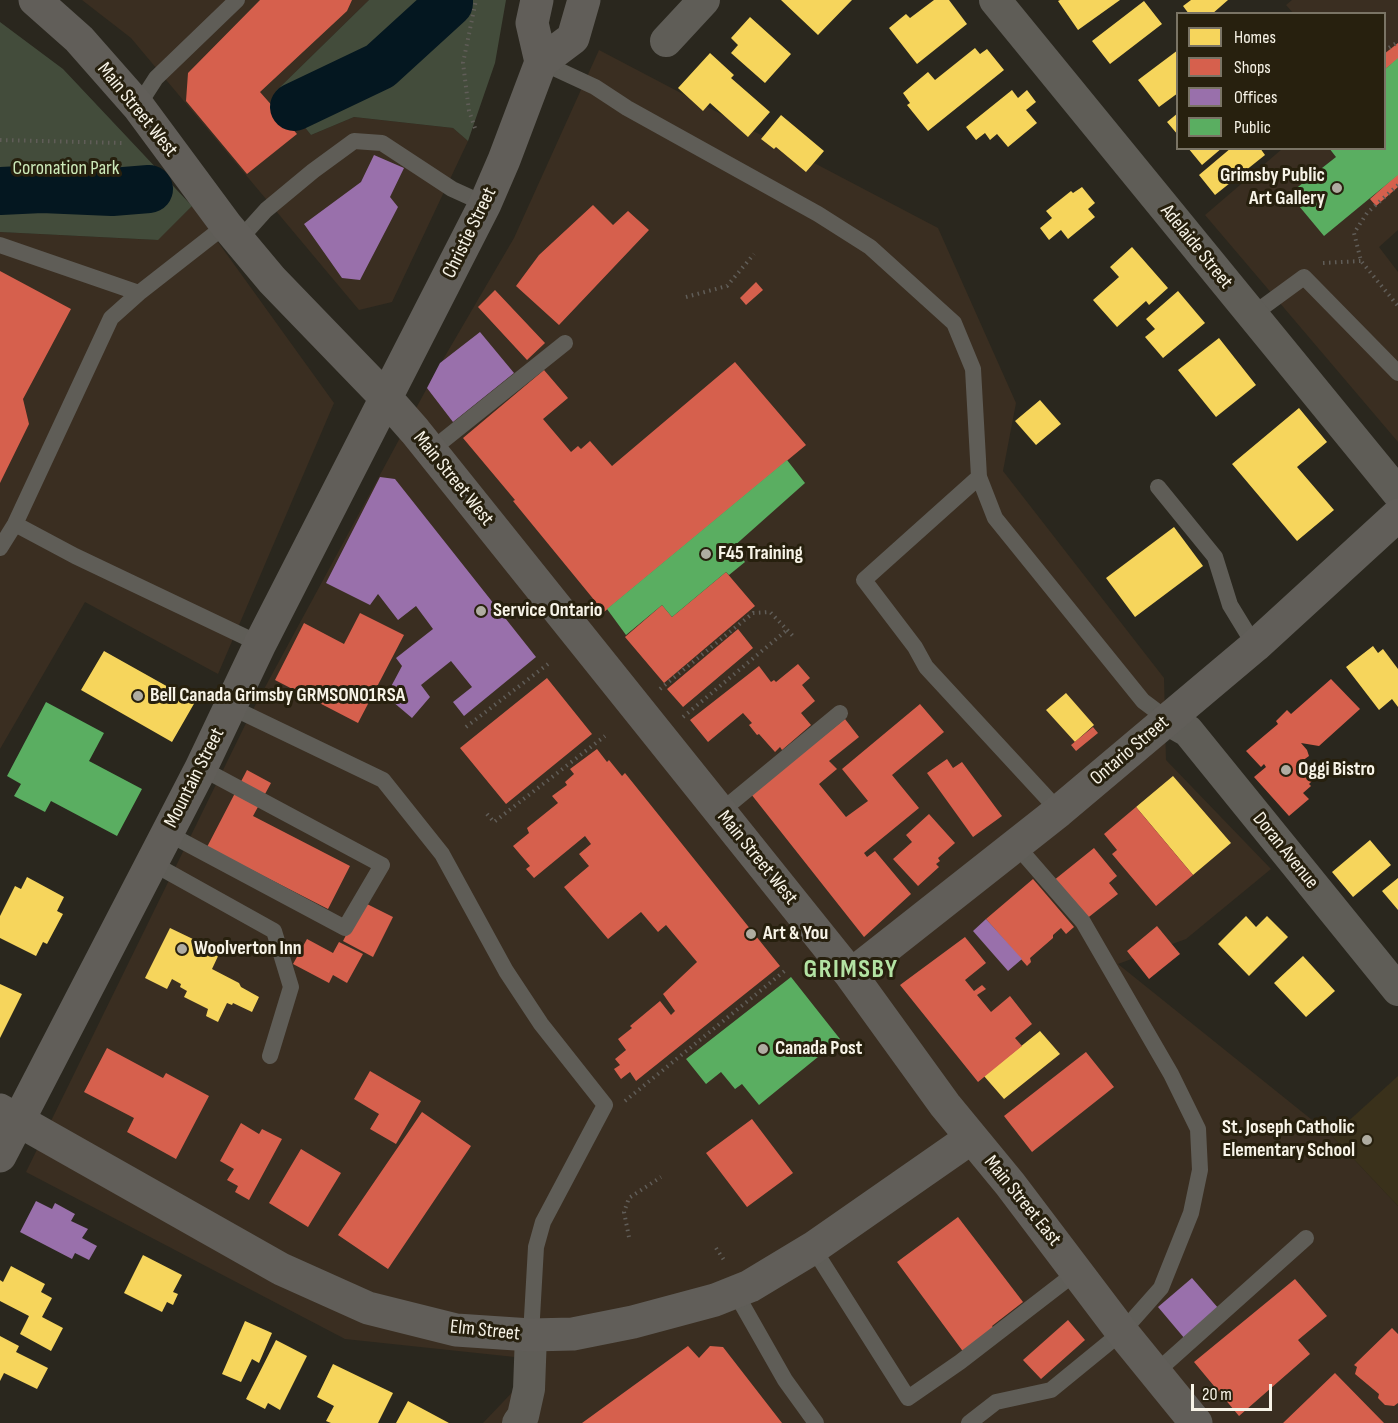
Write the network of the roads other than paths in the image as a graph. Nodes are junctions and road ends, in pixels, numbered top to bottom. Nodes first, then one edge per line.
1 (35, 0) edge
2 (237, 0) edge
3 (537, 0) edge
4 (584, 0) edge
5 (704, 0) edge
6 (995, 0) edge
7 (666, 41) dead end
8 (541, 62) junction
9 (138, 106) junction
10 (485, 204) junction
11 (232, 232) junction
12 (0, 245) edge
13 (139, 293) junction
14 (1252, 315) junction
15 (566, 343) dead end
16 (1398, 373) edge
17 (386, 398) junction
18 (430, 450) junction
19 (979, 477) junction
20 (1158, 487) dead end
21 (1398, 493) edge
22 (1398, 515) edge
23 (15, 524) junction
24 (0, 548) edge
25 (260, 644) junction
26 (1255, 646) junction
27 (231, 707) junction
28 (840, 713) dead end
29 (1167, 719) junction
30 (201, 768) junction
31 (1059, 811) junction
32 (720, 812) junction
33 (167, 832) junction
34 (1016, 845) junction
35 (152, 863) junction
36 (852, 975) junction
37 (1398, 990) edge
38 (270, 1056) dead end
39 (9, 1115) edge
40 (971, 1138) junction
41 (0, 1156) edge
42 (1306, 1238) dead end
43 (813, 1248) junction
44 (1078, 1271) junction
45 (735, 1292) junction
46 (1122, 1332) junction
47 (531, 1335) junction
48 (1155, 1373) junction
49 (518, 1423) edge
50 (816, 1423) edge
51 (969, 1423) edge
52 (1196, 1423) edge

1 - 9 main road, Main Street West
2 - 9 lane
3 - 8 main road
4 - 8 main road
5 - 7 street
6 - 14 street, Adelaide Street
8 - 10 main road, Christie Street
8 - 19 lane
9 - 11 main road, Main Street West
10 - 11 lane
10 - 17 main road, Christie Street
11 - 13 lane
11 - 17 main road, Main Street West
12 - 13 lane
13 - 23 lane
14 - 16 lane
14 - 21 street, Adelaide Street
15 - 18 lane
17 - 18 main road, Main Street West
17 - 25 main road, Mountain Street
18 - 32 main road, Main Street West
19 - 29 lane
19 - 31 lane
20 - 26 lane
22 - 26 main road, Ontario Street
23 - 24 lane
23 - 25 lane
25 - 27 main road, Mountain Street
26 - 29 main road, Ontario Street
27 - 30 main road, Mountain Street
27 - 47 lane
28 - 32 lane
29 - 31 main road, Ontario Street
29 - 37 street, Doran Avenue
30 - 33 main road, Mountain Street
30 - 33 lane
31 - 34 main road, Ontario Street
32 - 36 main road, Main Street West
33 - 35 main road, Mountain Street
34 - 36 main road, Ontario Street
34 - 46 lane
35 - 38 lane
35 - 39 main road, Mountain Street
36 - 40 main road, Main Street East
39 - 41 main road, Mountain Street
39 - 47 main road, Elm Street
40 - 43 main road, Elm Street
40 - 44 main road, Main Street East
42 - 48 lane
43 - 44 lane
43 - 45 main road, Elm Street
44 - 46 main road, Main Street East
45 - 47 main road, Elm Street
45 - 50 lane
46 - 48 main road, Main Street East
46 - 51 lane
47 - 49 street
48 - 52 main road, Main Street East

